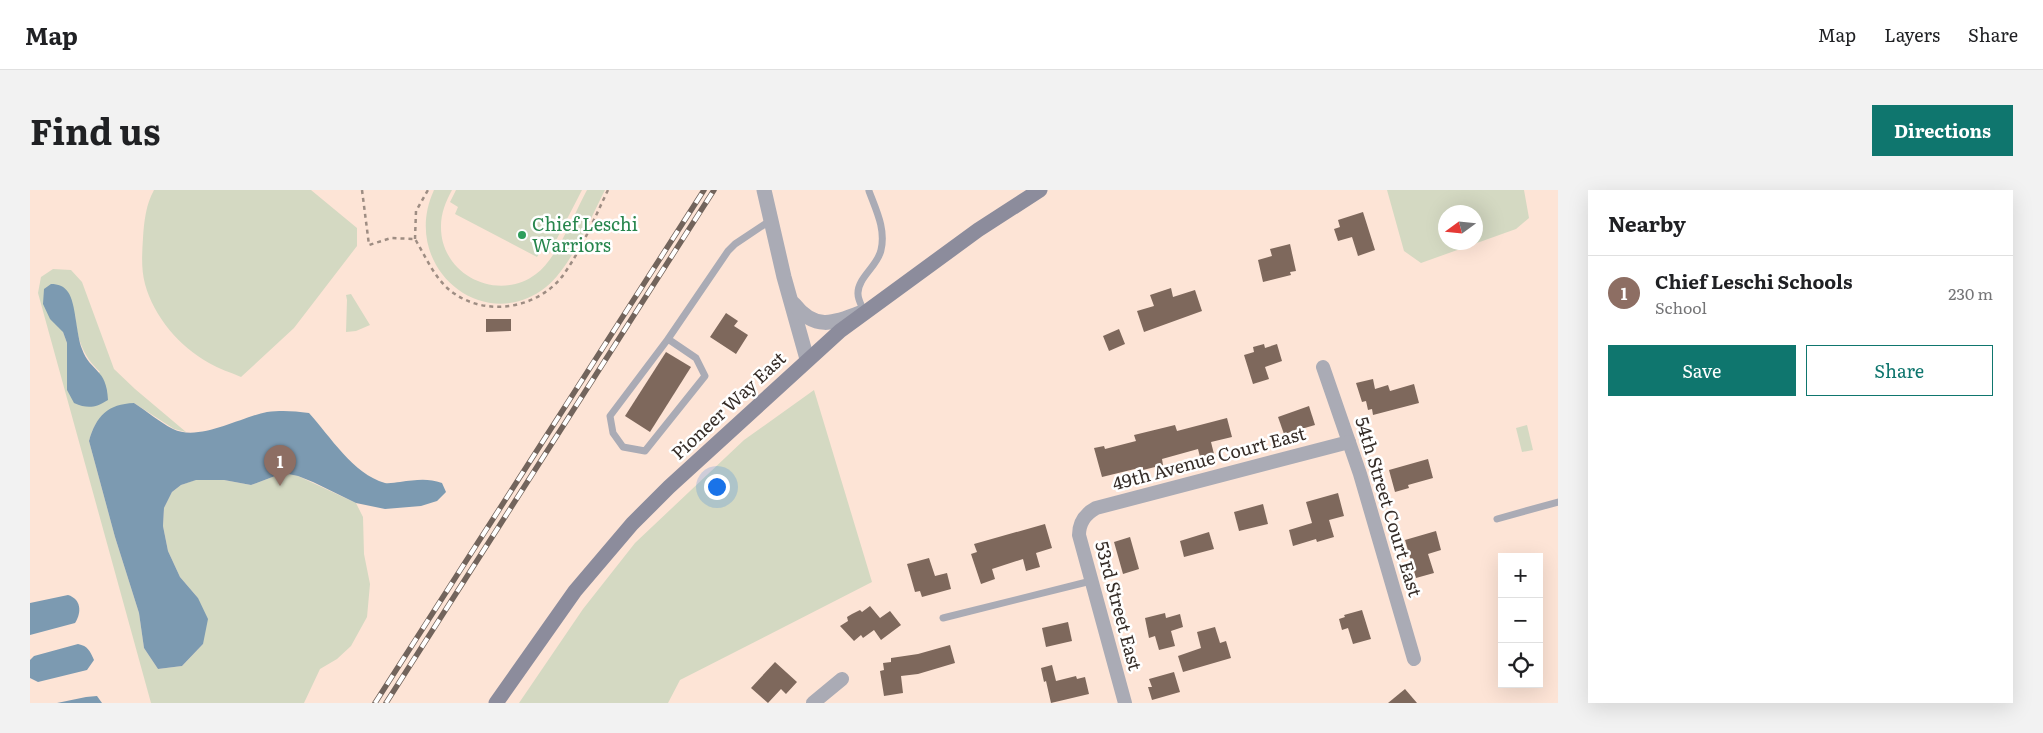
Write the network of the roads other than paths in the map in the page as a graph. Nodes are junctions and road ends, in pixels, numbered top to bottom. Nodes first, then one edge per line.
1 (764, 190) edge
2 (1040, 190) edge
3 (869, 191) edge
4 (771, 219) junction
5 (791, 300) junction
6 (864, 312) junction
7 (668, 339) junction
8 (807, 360) junction
9 (1323, 367) dead end
10 (1349, 442) junction
11 (1558, 502) edge
12 (1083, 519) joint
13 (1498, 519) dead end
14 (1091, 581) junction
15 (943, 618) dead end
16 (1414, 659) dead end
17 (842, 680) dead end
18 (496, 703) edge
19 (813, 703) edge
20 (1125, 703) edge

1 - 4 street
2 - 6 main road, Pioneer Way East
3 - 6 lane
4 - 5 street
4 - 7 lane
5 - 6 street
5 - 8 street
6 - 8 main road, Pioneer Way East
7 - 7 lane
8 - 18 main road, Pioneer Way East
9 - 10 street, 54th Street Court East
10 - 12 street, 49th Avenue Court East
10 - 16 street, 54th Street Court East
11 - 13 lane
12 - 14 street, 53rd Street East
14 - 15 lane
14 - 20 street, 53rd Street East
17 - 19 street

